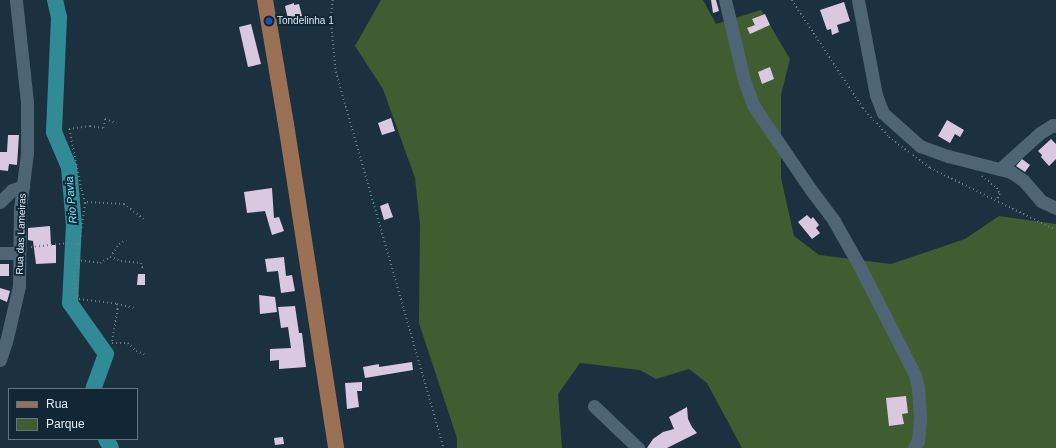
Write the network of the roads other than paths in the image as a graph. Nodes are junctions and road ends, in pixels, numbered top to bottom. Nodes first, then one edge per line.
1 (16, 0) edge
2 (265, 0) edge
3 (725, 0) edge
4 (858, 0) edge
5 (1056, 126) edge
6 (1001, 168) junction
7 (23, 186) junction
8 (0, 202) edge
9 (1056, 208) edge
10 (20, 252) junction
11 (0, 253) edge
12 (0, 360) edge
13 (594, 406) dead end
14 (336, 448) edge
15 (638, 448) edge
16 (914, 448) edge

1 - 7 street, Rua das Lameiras
2 - 14 main road
3 - 16 street
4 - 6 street
5 - 6 street
6 - 9 street
7 - 8 street
7 - 10 street, Rua das Lameiras
10 - 11 street
10 - 12 street, Rua das Lameiras
13 - 15 street

